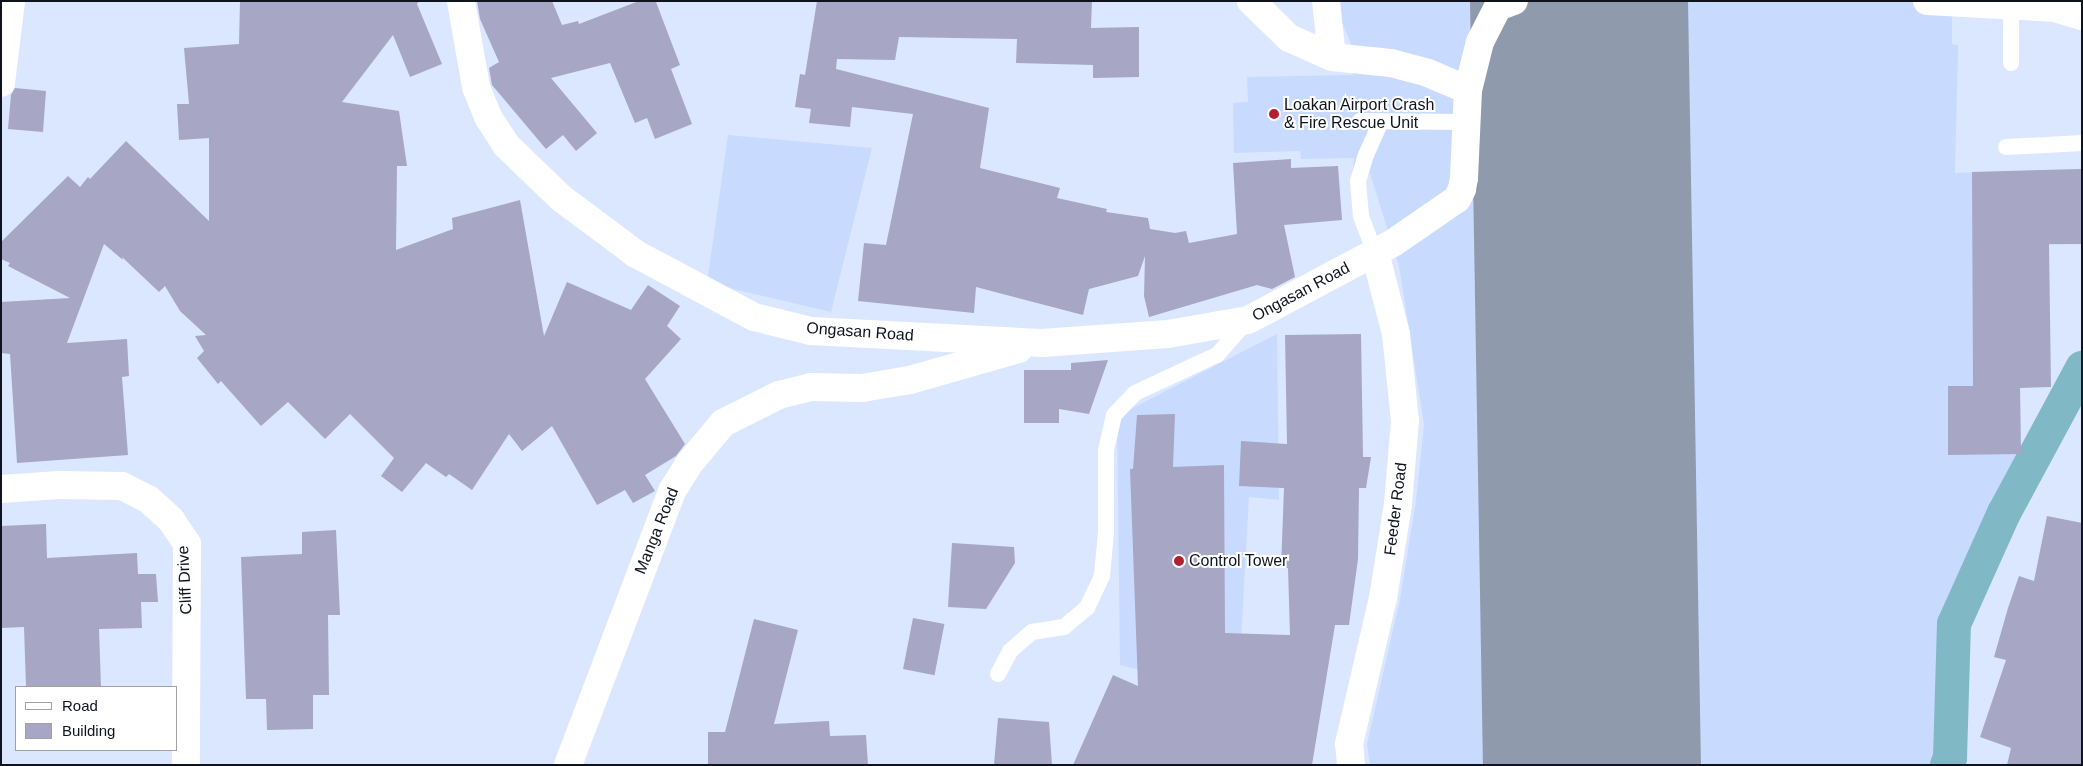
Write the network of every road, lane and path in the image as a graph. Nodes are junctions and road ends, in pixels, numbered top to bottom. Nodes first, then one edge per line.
1 (11, 1) edge
2 (461, 1) edge
3 (1251, 1) edge
4 (1326, 1) edge
5 (1514, 1) edge
6 (1927, 1) edge
7 (2055, 5) edge
8 (2011, 8) junction
9 (2082, 16) edge
10 (1332, 57) junction
11 (2011, 63) dead end
12 (1, 83) edge
13 (1468, 90) junction
14 (1360, 122) dead end
15 (1381, 122) junction
16 (1465, 122) junction
17 (2082, 144) edge
18 (2006, 147) dead end
19 (1375, 252) junction
20 (1248, 320) junction
21 (1042, 343) junction
22 (1, 489) edge
23 (998, 674) dead end
24 (186, 765) edge
25 (568, 765) edge
26 (1350, 765) edge

1 - 12 street
2 - 21 street, Ongasan Road
3 - 10 street
4 - 10 street
5 - 13 street, Ongasan Road
6 - 8 street
7 - 8 street
7 - 9 street
8 - 11 lane
10 - 13 street
13 - 16 street, Ongasan Road
14 - 15 lane
15 - 16 lane
15 - 19 lane
16 - 19 street, Ongasan Road
17 - 18 lane
19 - 20 street, Ongasan Road
19 - 26 street, Feeder Road
20 - 21 street, Ongasan Road
20 - 23 lane
21 - 25 street, Manga Road
22 - 24 street, Cliff Drive

